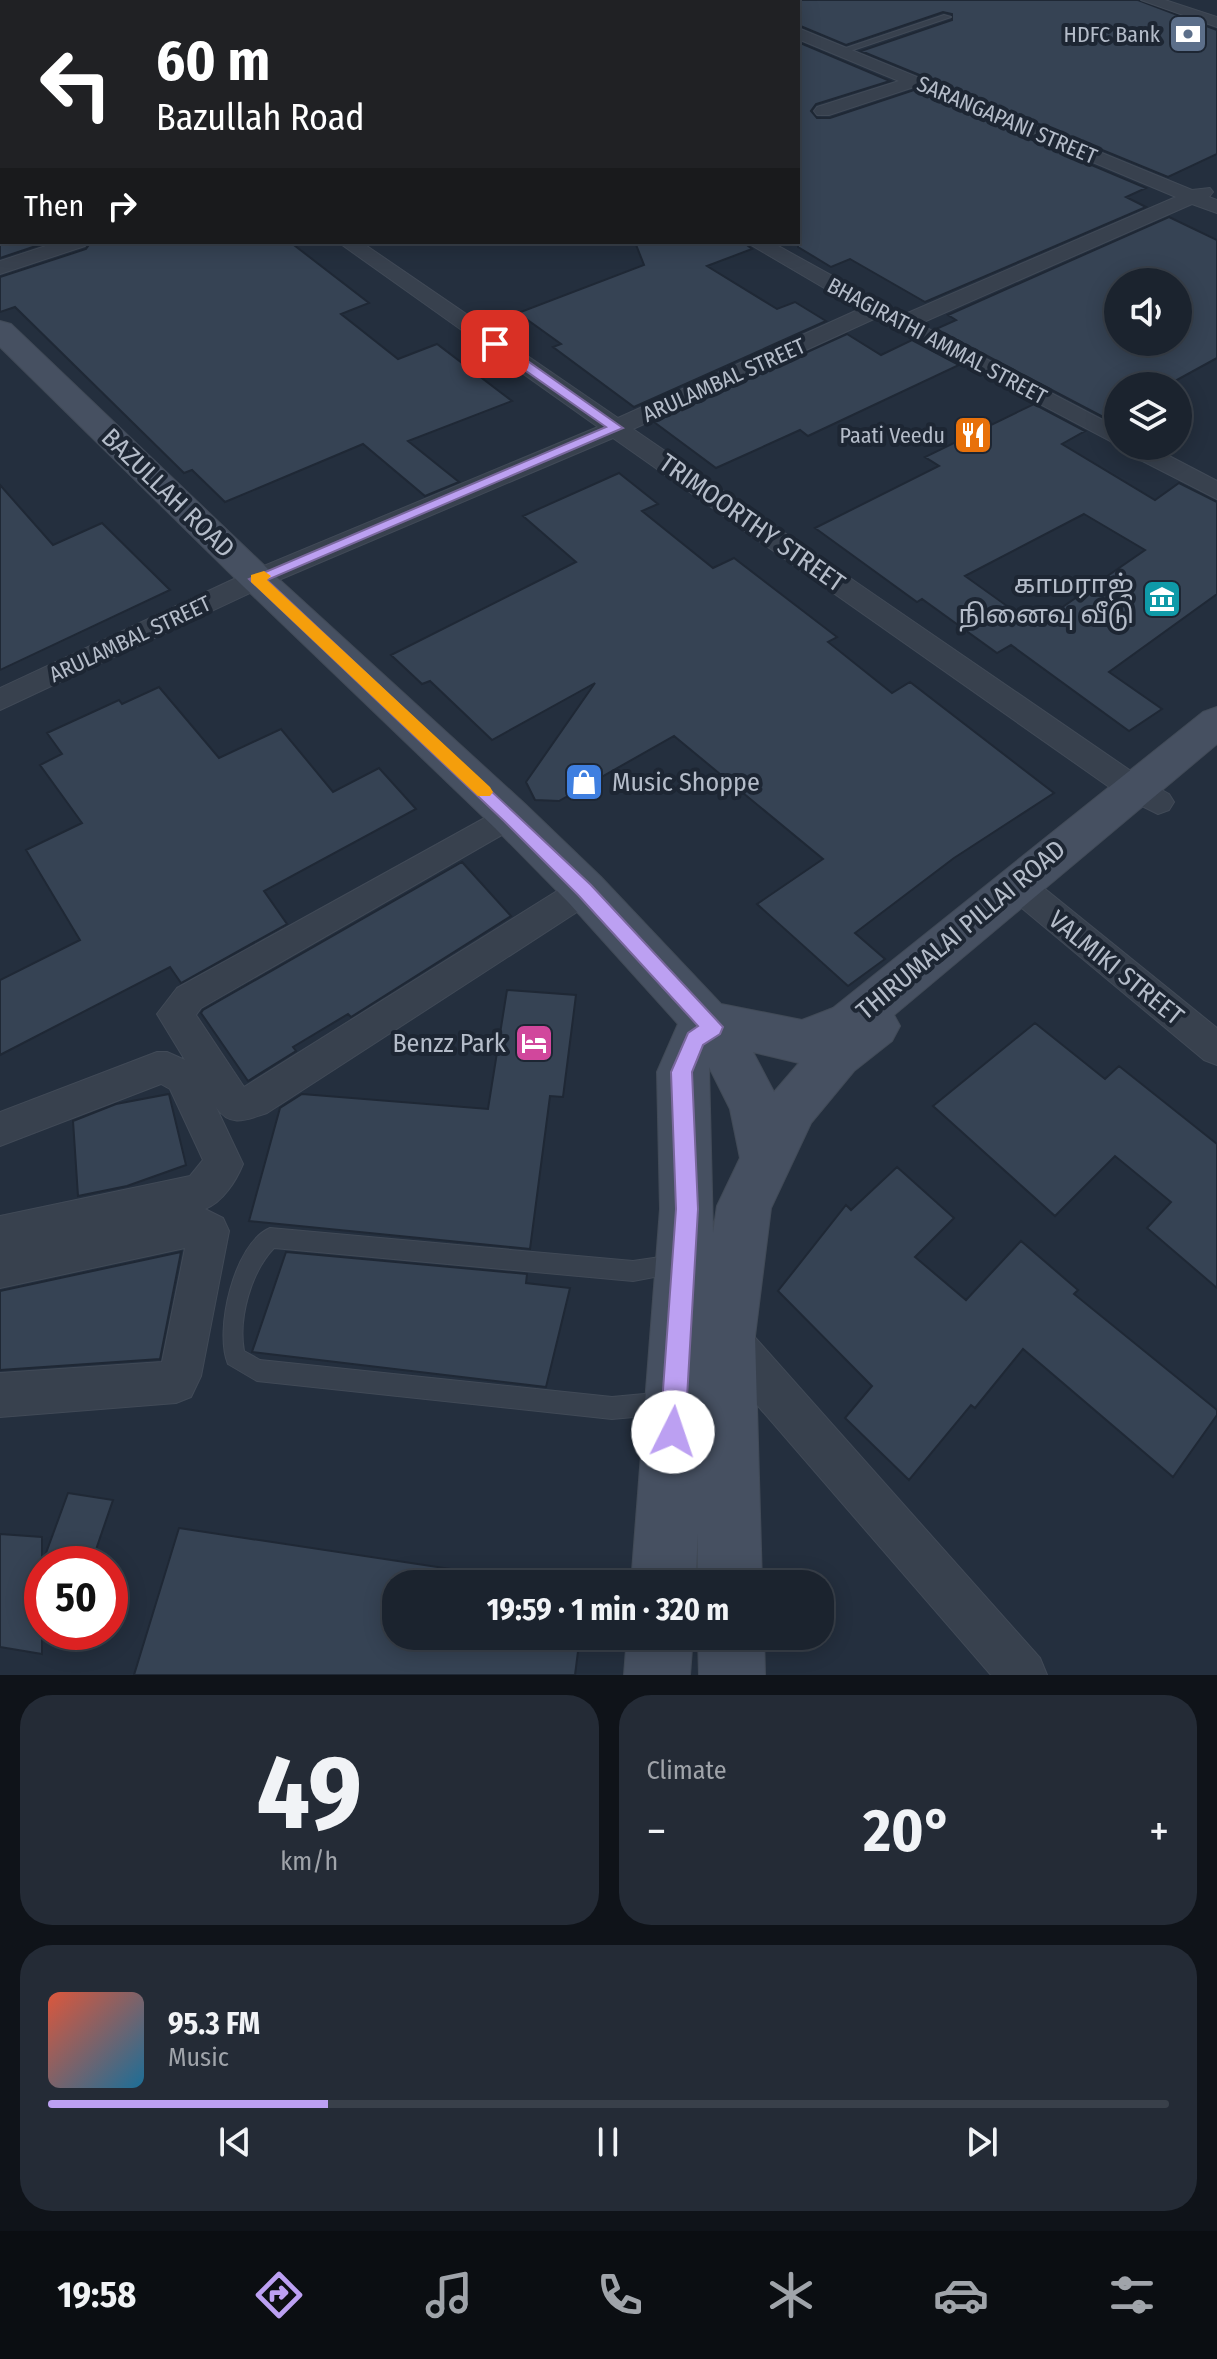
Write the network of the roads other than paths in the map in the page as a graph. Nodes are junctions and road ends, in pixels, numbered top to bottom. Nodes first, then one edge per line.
1 (1149, 0) edge
2 (947, 17) dead end
3 (1217, 22) edge
4 (800, 34) edge
5 (818, 41) junction
6 (800, 47) edge
7 (841, 51) junction
8 (914, 82) junction
9 (823, 111) dead end
10 (1217, 186) edge
11 (1192, 197) junction
12 (1217, 207) edge
13 (72, 244) edge
14 (351, 244) edge
15 (760, 244) edge
16 (0, 268) edge
17 (877, 310) junction
18 (903, 323) junction
19 (0, 330) edge
20 (616, 428) junction
21 (1104, 431) edge
22 (1158, 460) edge
23 (1217, 491) edge
24 (257, 579) junction
25 (0, 700) edge
26 (1217, 722) edge
27 (1217, 758) edge
28 (1145, 795) junction
29 (510, 816) junction
30 (585, 890) junction
31 (1026, 893) junction
32 (712, 1027) junction
33 (1217, 1049) edge
34 (836, 1056) junction
35 (0, 1129) edge
36 (767, 1161) junction
37 (0, 1235) edge
38 (684, 1264) junction
39 (0, 1268) edge
40 (726, 1336) junction
41 (0, 1395) edge
42 (674, 1402) junction
43 (664, 1570) edge
44 (730, 1570) edge
45 (659, 1650) edge
46 (731, 1650) edge
47 (657, 1675) edge
48 (732, 1675) edge
49 (1023, 1675) edge

1 - 3 street
2 - 7 lane
4 - 5 street, SARANGAPANI STREET
5 - 6 street
5 - 7 street, SARANGAPANI STREET
7 - 8 street, SARANGAPANI STREET
8 - 9 street
8 - 11 street, SARANGAPANI STREET
10 - 11 street
11 - 12 street, SARANGAPANI STREET
11 - 18 street
13 - 16 street
14 - 20 street, TRIMOORTHY STREET
15 - 17 street, BHAGIRATHI AMMAL STREET
17 - 18 street, BHAGIRATHI AMMAL STREET
17 - 20 street, ARULAMBAL STREET
18 - 21 street, BHAGIRATHI AMMAL STREET
19 - 24 main road, BAZULLAH ROAD
20 - 24 street, ARULAMBAL STREET
20 - 28 street, TRIMOORTHY STREET
22 - 23 street
24 - 25 street, ARULAMBAL STREET
24 - 29 main road, BAZULLAH ROAD
26 - 28 main road, THIRUMALAI PILLAI ROAD
27 - 28 main road
28 - 31 main road, THIRUMALAI PILLAI ROAD
29 - 30 main road, BAZULLAH ROAD
29 - 30 street
30 - 32 main road, BAZULLAH ROAD
31 - 32 main road, THIRUMALAI PILLAI ROAD
31 - 33 street, VALMIKI STREET
31 - 34 main road
32 - 34 main road
32 - 36 main road
32 - 38 main road
34 - 36 main road
35 - 37 street
36 - 40 main road
38 - 42 main road
38 - 42 lane
39 - 41 street
40 - 44 main road
40 - 49 street
42 - 43 main road
45 - 47 main road
46 - 48 main road

